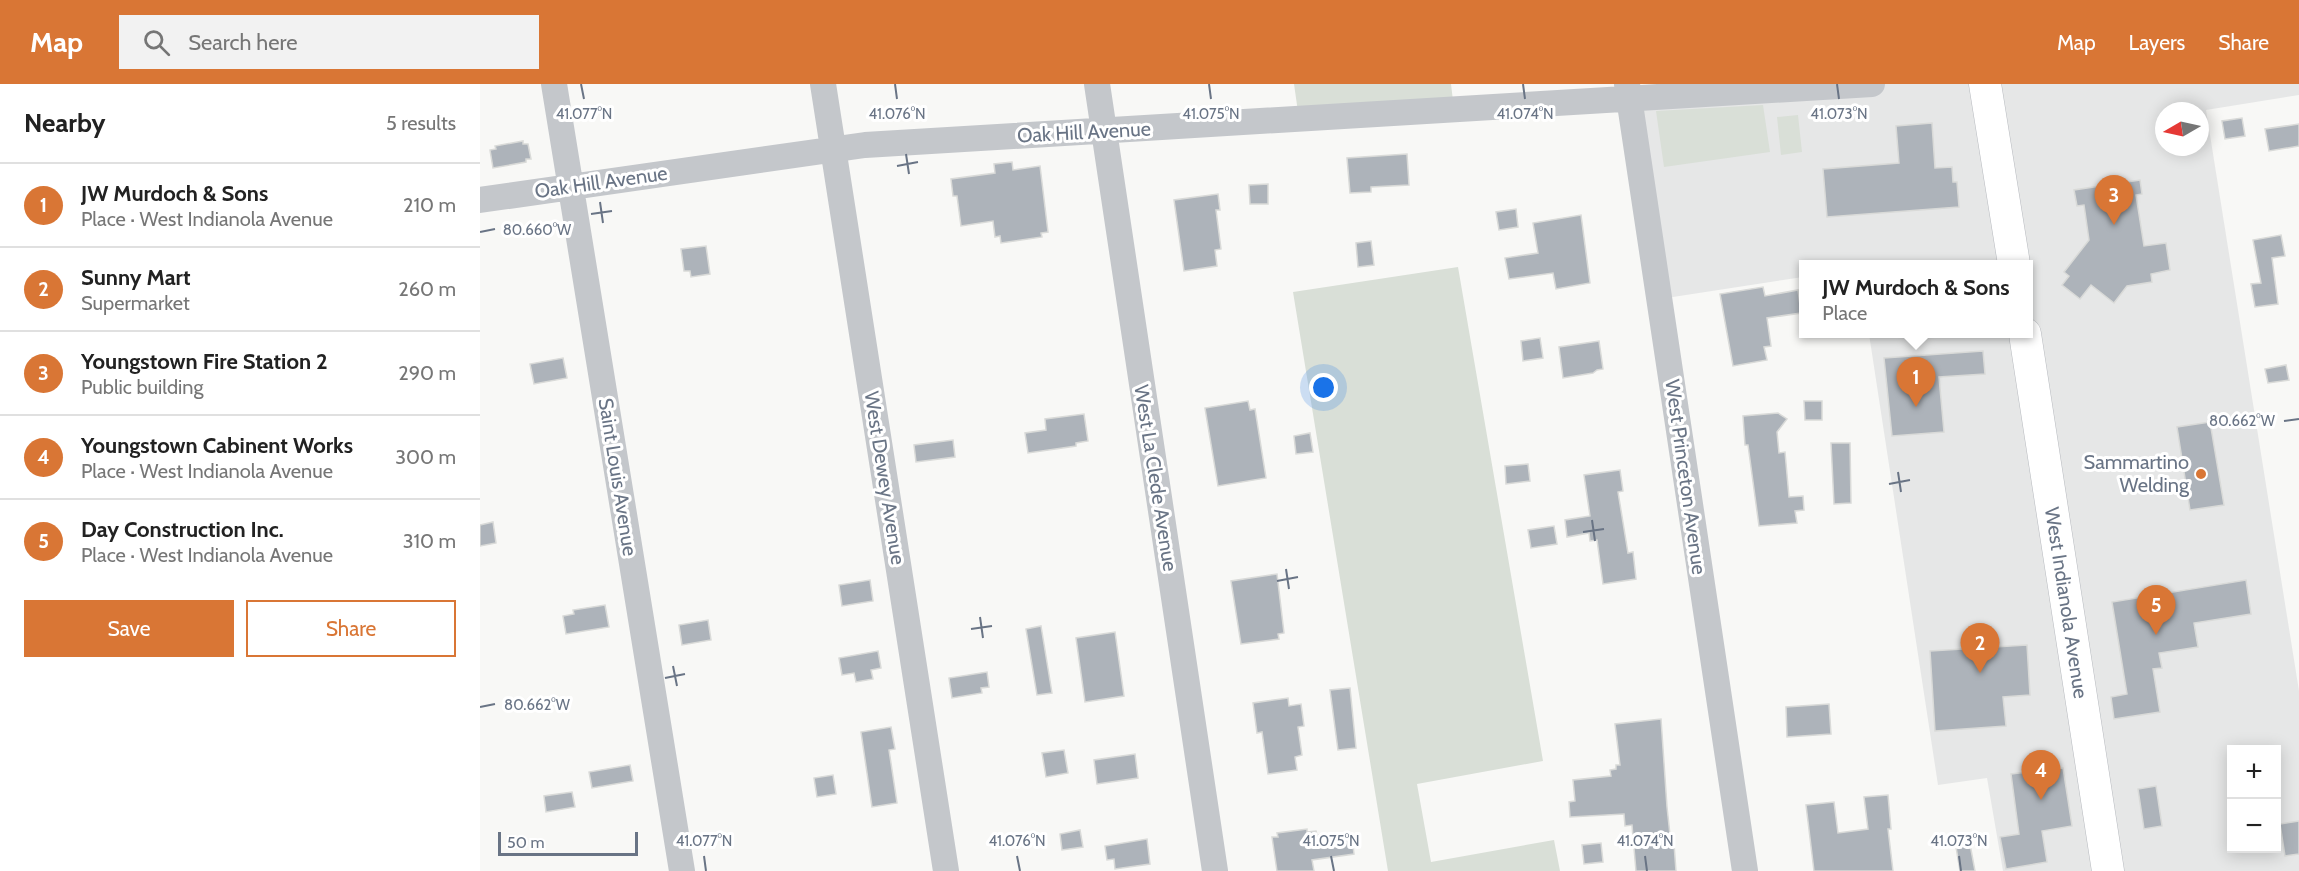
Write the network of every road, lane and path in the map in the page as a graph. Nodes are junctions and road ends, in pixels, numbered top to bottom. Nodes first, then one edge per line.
1 (554, 84) edge
2 (823, 84) edge
3 (1097, 84) edge
4 (1872, 84) edge
5 (1985, 84) edge
6 (1628, 91) edge
7 (1104, 131) junction
8 (833, 149) junction
9 (571, 187) junction
10 (480, 200) edge
11 (2013, 260) edge
12 (2026, 338) edge
13 (682, 871) edge
14 (946, 871) edge
15 (1215, 871) edge
16 (1745, 871) edge
17 (2108, 871) edge

1 - 9 street, Saint Louis Avenue
2 - 8 street, West Dewey Avenue
3 - 7 street, West La Clede Avenue
4 - 6 street, Oak Hill Avenue
5 - 11 main road
6 - 7 street, Oak Hill Avenue
6 - 16 street, West Princeton Avenue
7 - 8 street, Oak Hill Avenue
7 - 15 street, West La Clede Avenue
8 - 9 street, Oak Hill Avenue
8 - 14 street, West Dewey Avenue
9 - 10 street, Oak Hill Avenue
9 - 13 street, Saint Louis Avenue
12 - 17 main road, West Indianola Avenue

